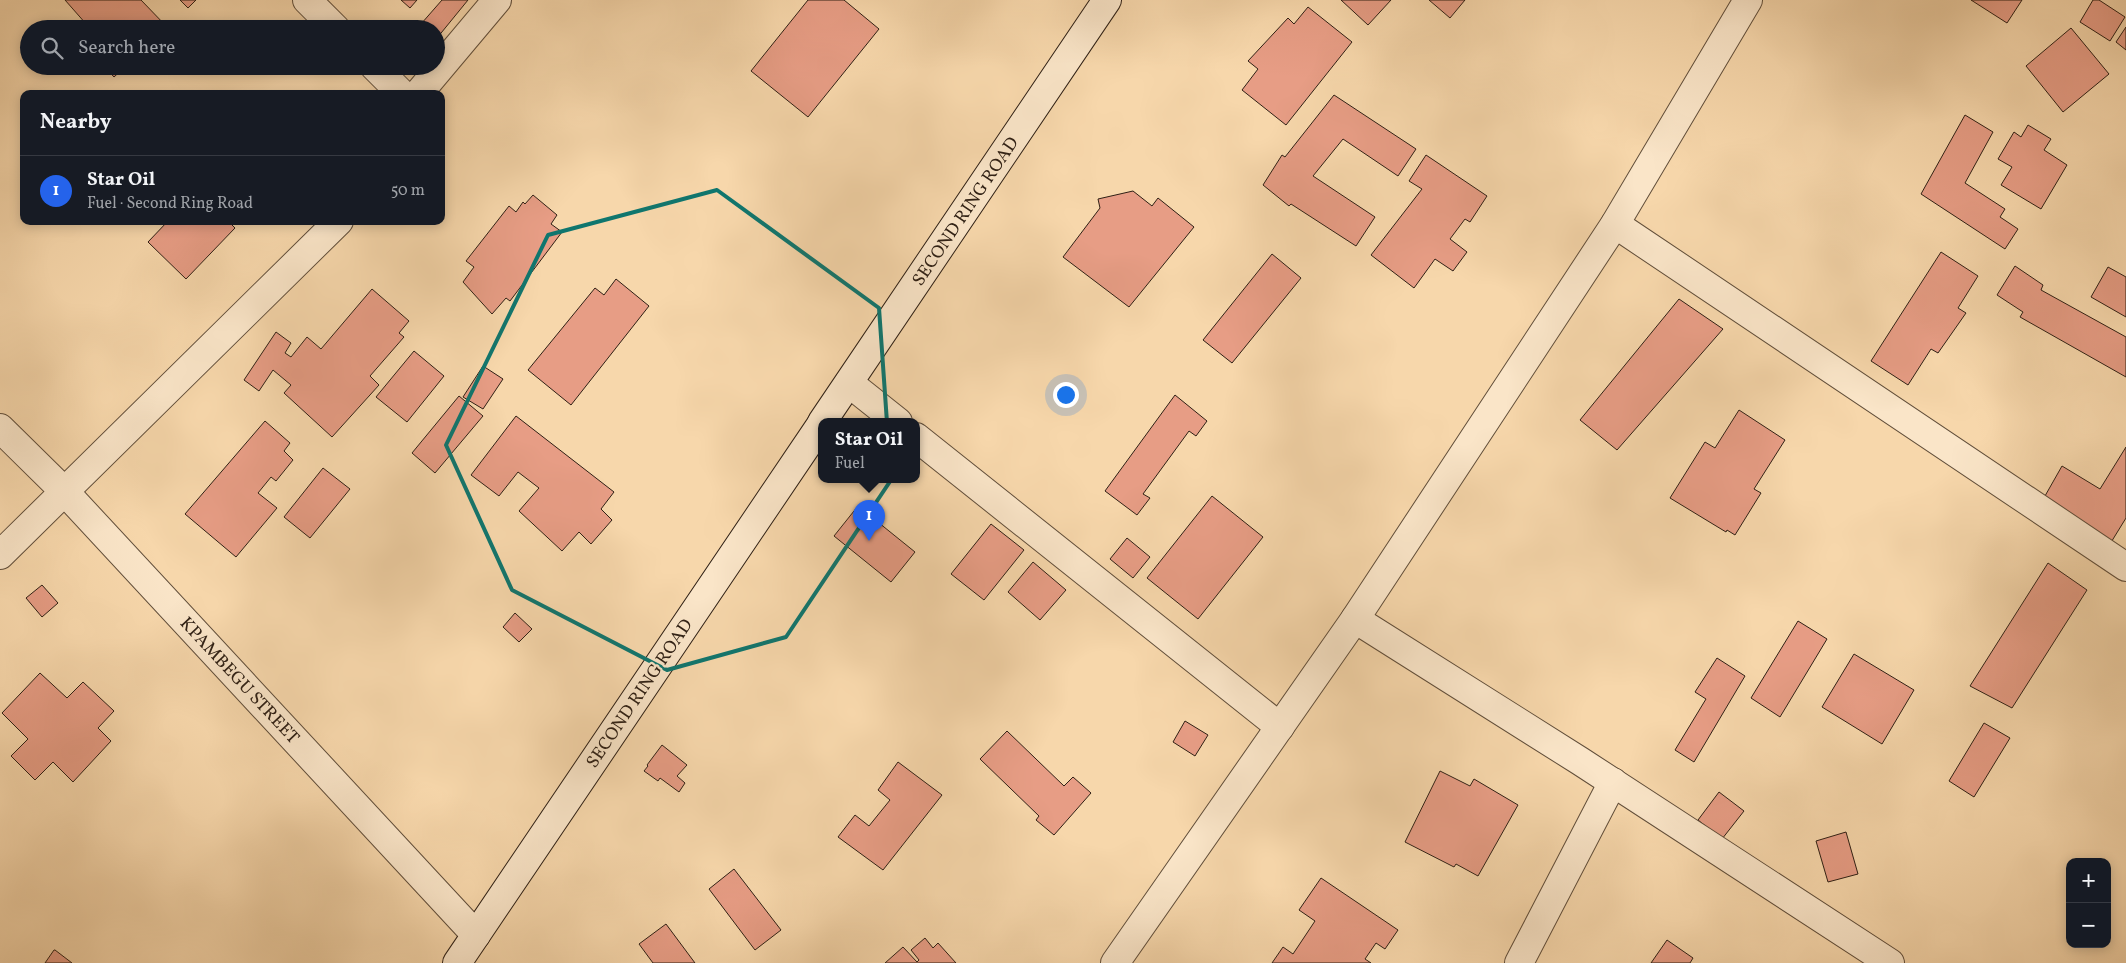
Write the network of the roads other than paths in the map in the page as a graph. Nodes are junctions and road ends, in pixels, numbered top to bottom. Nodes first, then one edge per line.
1 (307, 0) edge
2 (497, 0) edge
3 (1107, 0) edge
4 (1748, 0) edge
5 (327, 20) edge
6 (445, 62) edge
7 (383, 75) edge
8 (434, 75) edge
9 (398, 90) edge
10 (421, 90) edge
11 (1615, 224) junction
12 (335, 225) edge
13 (849, 383) junction
14 (825, 418) edge
15 (893, 418) edge
16 (0, 428) edge
17 (818, 429) edge
18 (920, 440) edge
19 (65, 492) junction
20 (0, 555) edge
21 (2126, 567) edge
22 (1356, 619) junction
23 (1280, 727) junction
24 (1613, 782) junction
25 (476, 935) junction
26 (457, 963) edge
27 (1115, 963) edge
28 (1519, 963) edge
29 (1890, 963) edge

1 - 5 street
2 - 6 street
3 - 13 street, SECOND RING ROAD
4 - 11 street
7 - 9 street
8 - 10 street
11 - 21 street
11 - 22 street
12 - 19 street
13 - 14 street, SECOND RING ROAD
13 - 15 street
16 - 19 street, KPAMBEGU STREET
17 - 25 street, SECOND RING ROAD
18 - 23 street
19 - 20 street
19 - 25 street, KPAMBEGU STREET
22 - 23 street
22 - 24 street
23 - 27 street
24 - 28 street
24 - 29 street
25 - 26 street, SECOND RING ROAD

